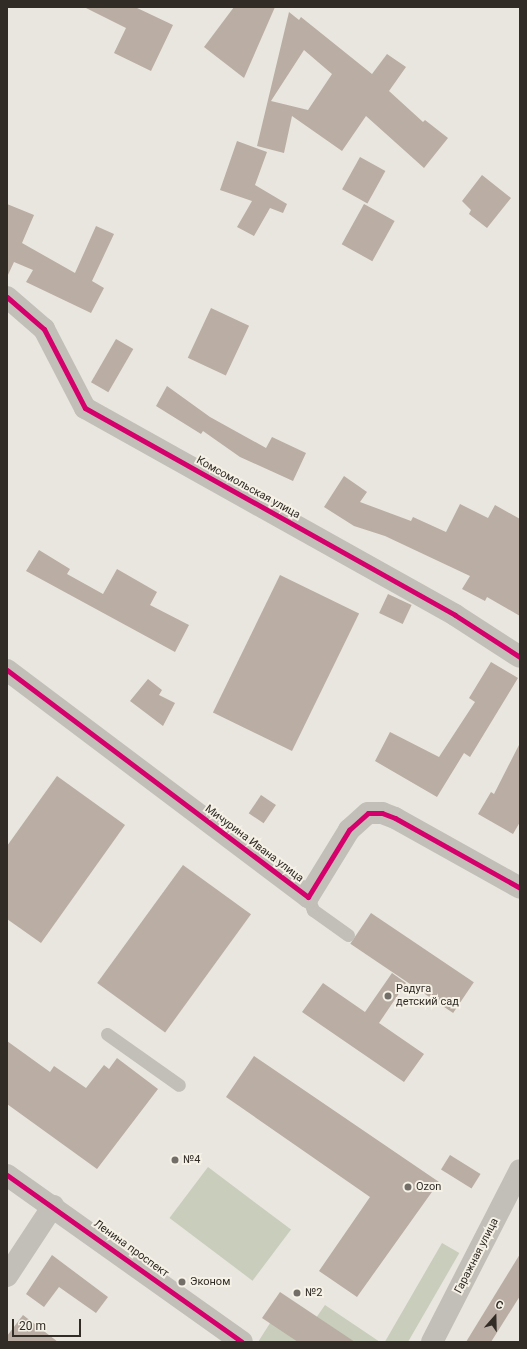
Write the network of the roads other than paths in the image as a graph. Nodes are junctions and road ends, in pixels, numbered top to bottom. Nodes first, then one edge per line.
1 (7, 297) edge
2 (520, 657) edge
3 (7, 670) edge
4 (520, 888) edge
5 (308, 897) junction
6 (348, 936) dead end
7 (107, 1034) dead end
8 (179, 1085) dead end
9 (520, 1170) edge
10 (7, 1175) edge
11 (53, 1206) junction
12 (7, 1276) edge
13 (242, 1342) edge
14 (432, 1342) edge

1 - 2 street, Комсомольская улица
3 - 5 street, Мичурина Ивана улица
4 - 5 street, Мичурина Ивана улица
5 - 6 lane
7 - 8 lane
9 - 14 street, Гаражная улица
10 - 11 street, Ленина проспект
11 - 12 street
11 - 13 street, Ленина проспект

